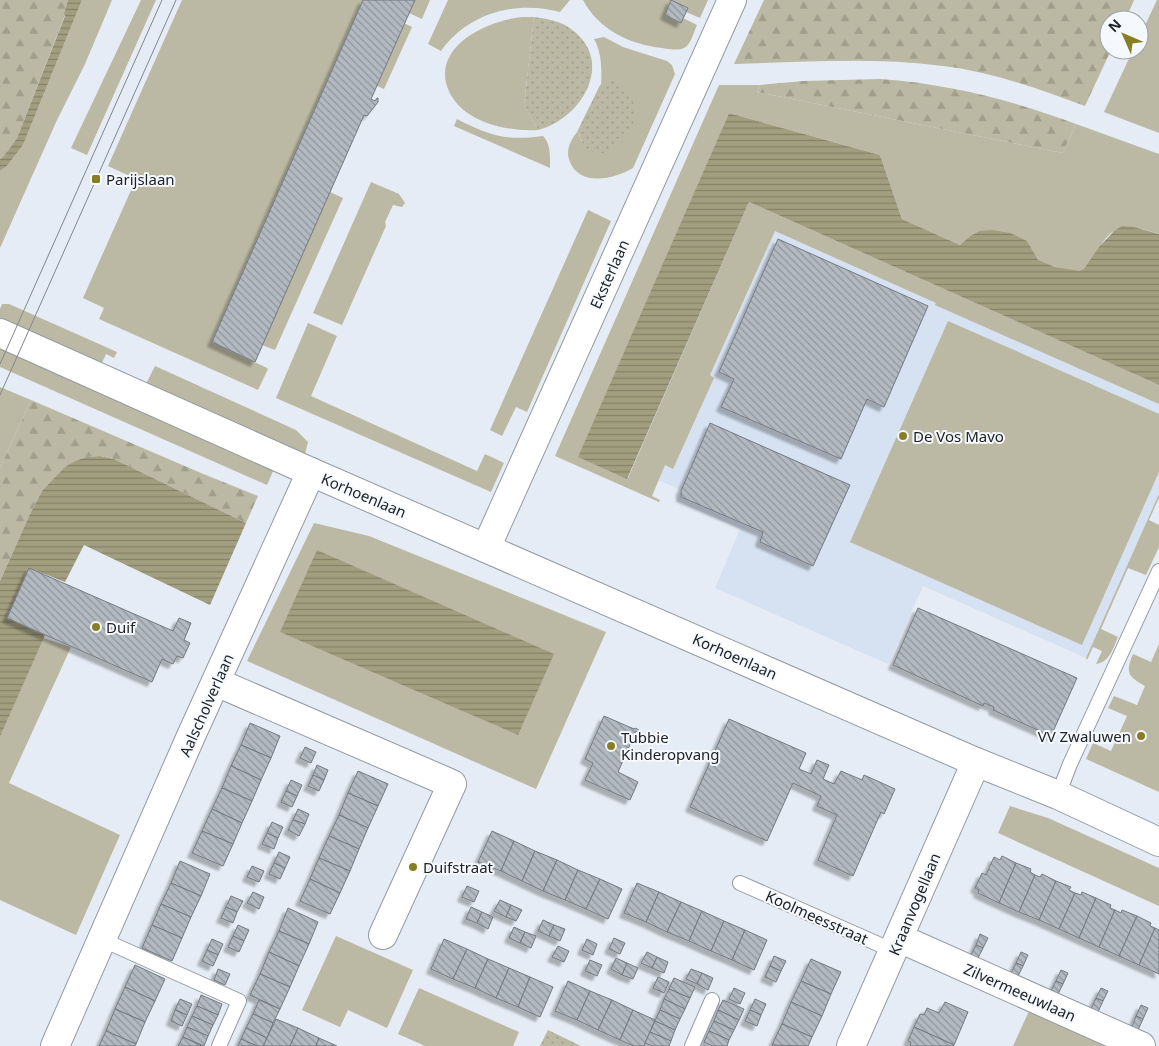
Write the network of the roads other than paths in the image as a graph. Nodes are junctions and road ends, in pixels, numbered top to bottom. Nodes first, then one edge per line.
1 (732, 0) edge
2 (0, 333) edge
3 (311, 472) junction
4 (486, 548) junction
5 (1159, 571) edge
6 (216, 682) junction
7 (976, 762) junction
8 (1058, 795) junction
9 (1159, 842) edge
10 (740, 883) dead end
11 (383, 935) dead end
12 (103, 940) junction
13 (896, 944) junction
14 (712, 1000) dead end
15 (55, 1046) edge
16 (219, 1046) edge
17 (692, 1046) edge
18 (851, 1046) edge
19 (1141, 1046) edge

1 - 4 street, Eksterlaan
2 - 3 street
3 - 4 street, Korhoenlaan
3 - 6 street, Aalscholverlaan
4 - 7 street, Korhoenlaan
5 - 8 lane
6 - 11 street
6 - 12 street, Aalscholverlaan
7 - 8 street, Korhoenlaan
7 - 13 street, Kraanvogellaan
8 - 9 street, Korhoenlaan
10 - 13 lane, Koolmeesstraat
12 - 15 street, Aalscholverlaan
12 - 16 lane
13 - 18 street, Kraanvogellaan
13 - 19 street, Zilvermeeuwlaan
14 - 17 lane

